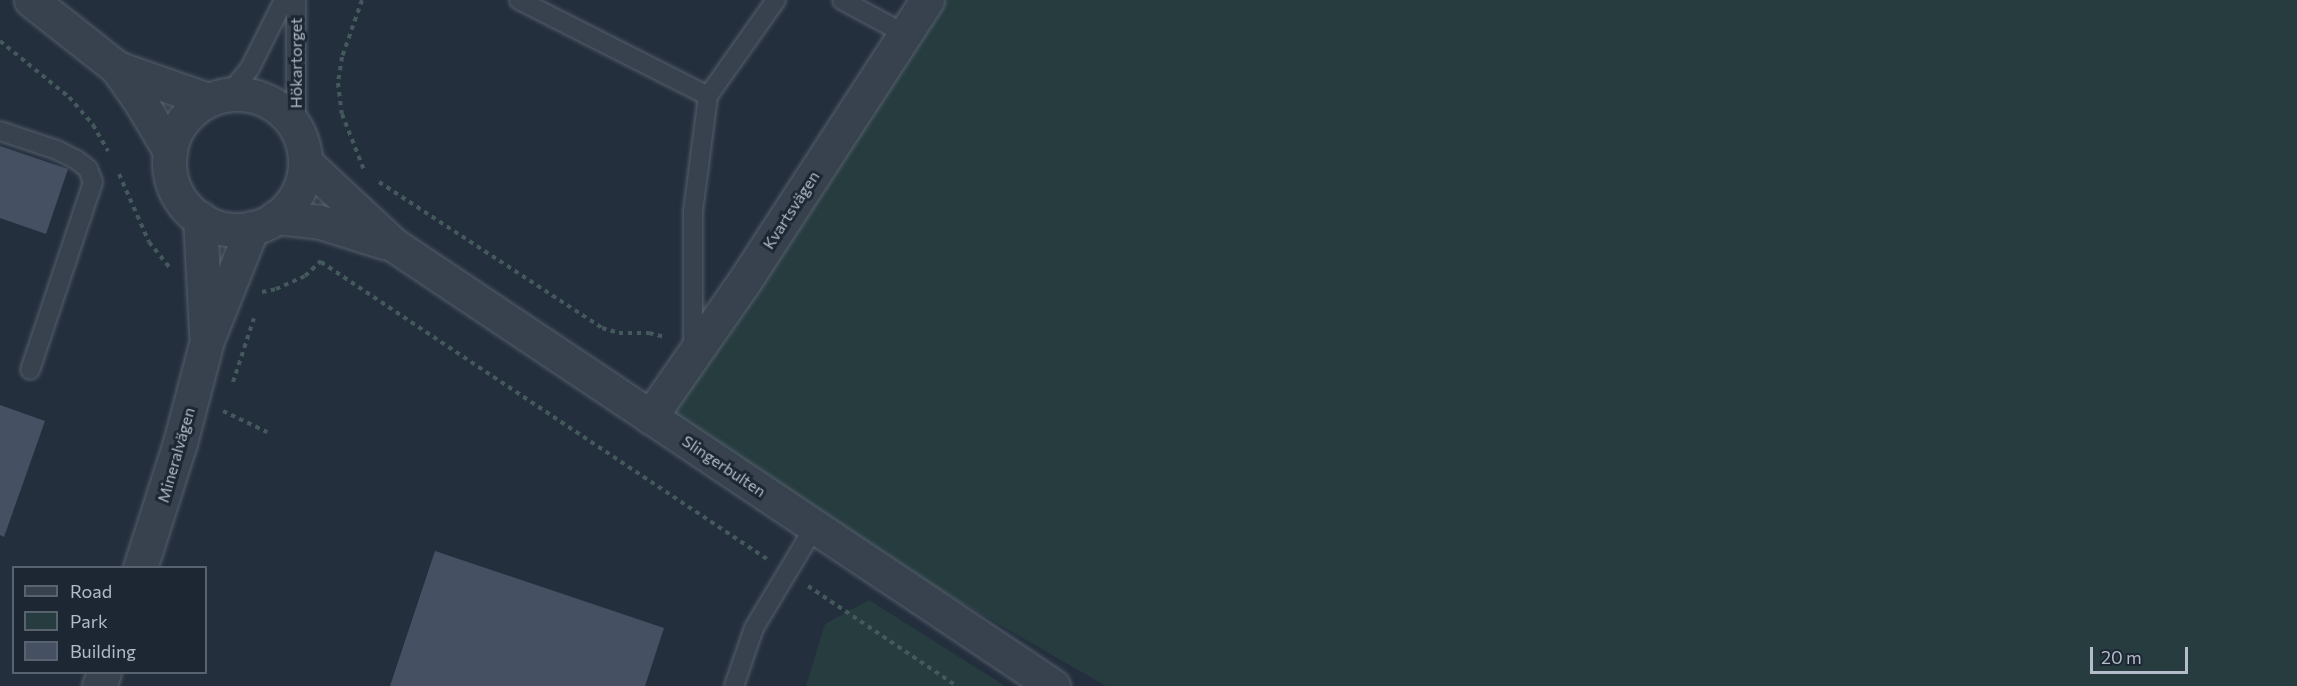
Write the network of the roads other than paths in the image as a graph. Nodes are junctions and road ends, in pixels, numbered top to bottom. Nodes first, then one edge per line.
1 (31, 0) edge
2 (284, 0) edge
3 (296, 0) edge
4 (519, 0) edge
5 (776, 0) edge
6 (842, 0) edge
7 (927, 0) edge
8 (904, 34) junction
9 (117, 68) junction
10 (708, 96) junction
11 (219, 97) junction
12 (296, 127) junction
13 (0, 131) edge
14 (170, 151) junction
15 (305, 162) junction
16 (200, 218) junction
17 (264, 223) junction
18 (394, 245) junction
19 (207, 340) junction
20 (693, 357) junction
21 (30, 370) dead end
22 (650, 417) junction
23 (815, 526) junction
24 (140, 566) edge
25 (734, 686) edge
26 (1053, 686) edge

1 - 9 street
2 - 11 lane, Hökartorget
3 - 12 lane, Hökartorget
4 - 10 lane
5 - 10 lane
6 - 8 lane
7 - 8 street, Kvartsvägen
8 - 20 street, Kvartsvägen
9 - 11 street
9 - 14 street
10 - 20 lane
11 - 12 street
11 - 14 street
12 - 15 street
13 - 21 lane
14 - 16 street
15 - 17 street
15 - 18 street, Slingerbulten
16 - 17 street
16 - 19 street, Mineralvägen
17 - 18 street, Slingerbulten
17 - 19 street, Mineralvägen
18 - 22 street, Slingerbulten
19 - 24 street, Mineralvägen
20 - 22 street, Kvartsvägen
22 - 23 street, Slingerbulten
23 - 25 lane
23 - 26 street, Slingerbulten

